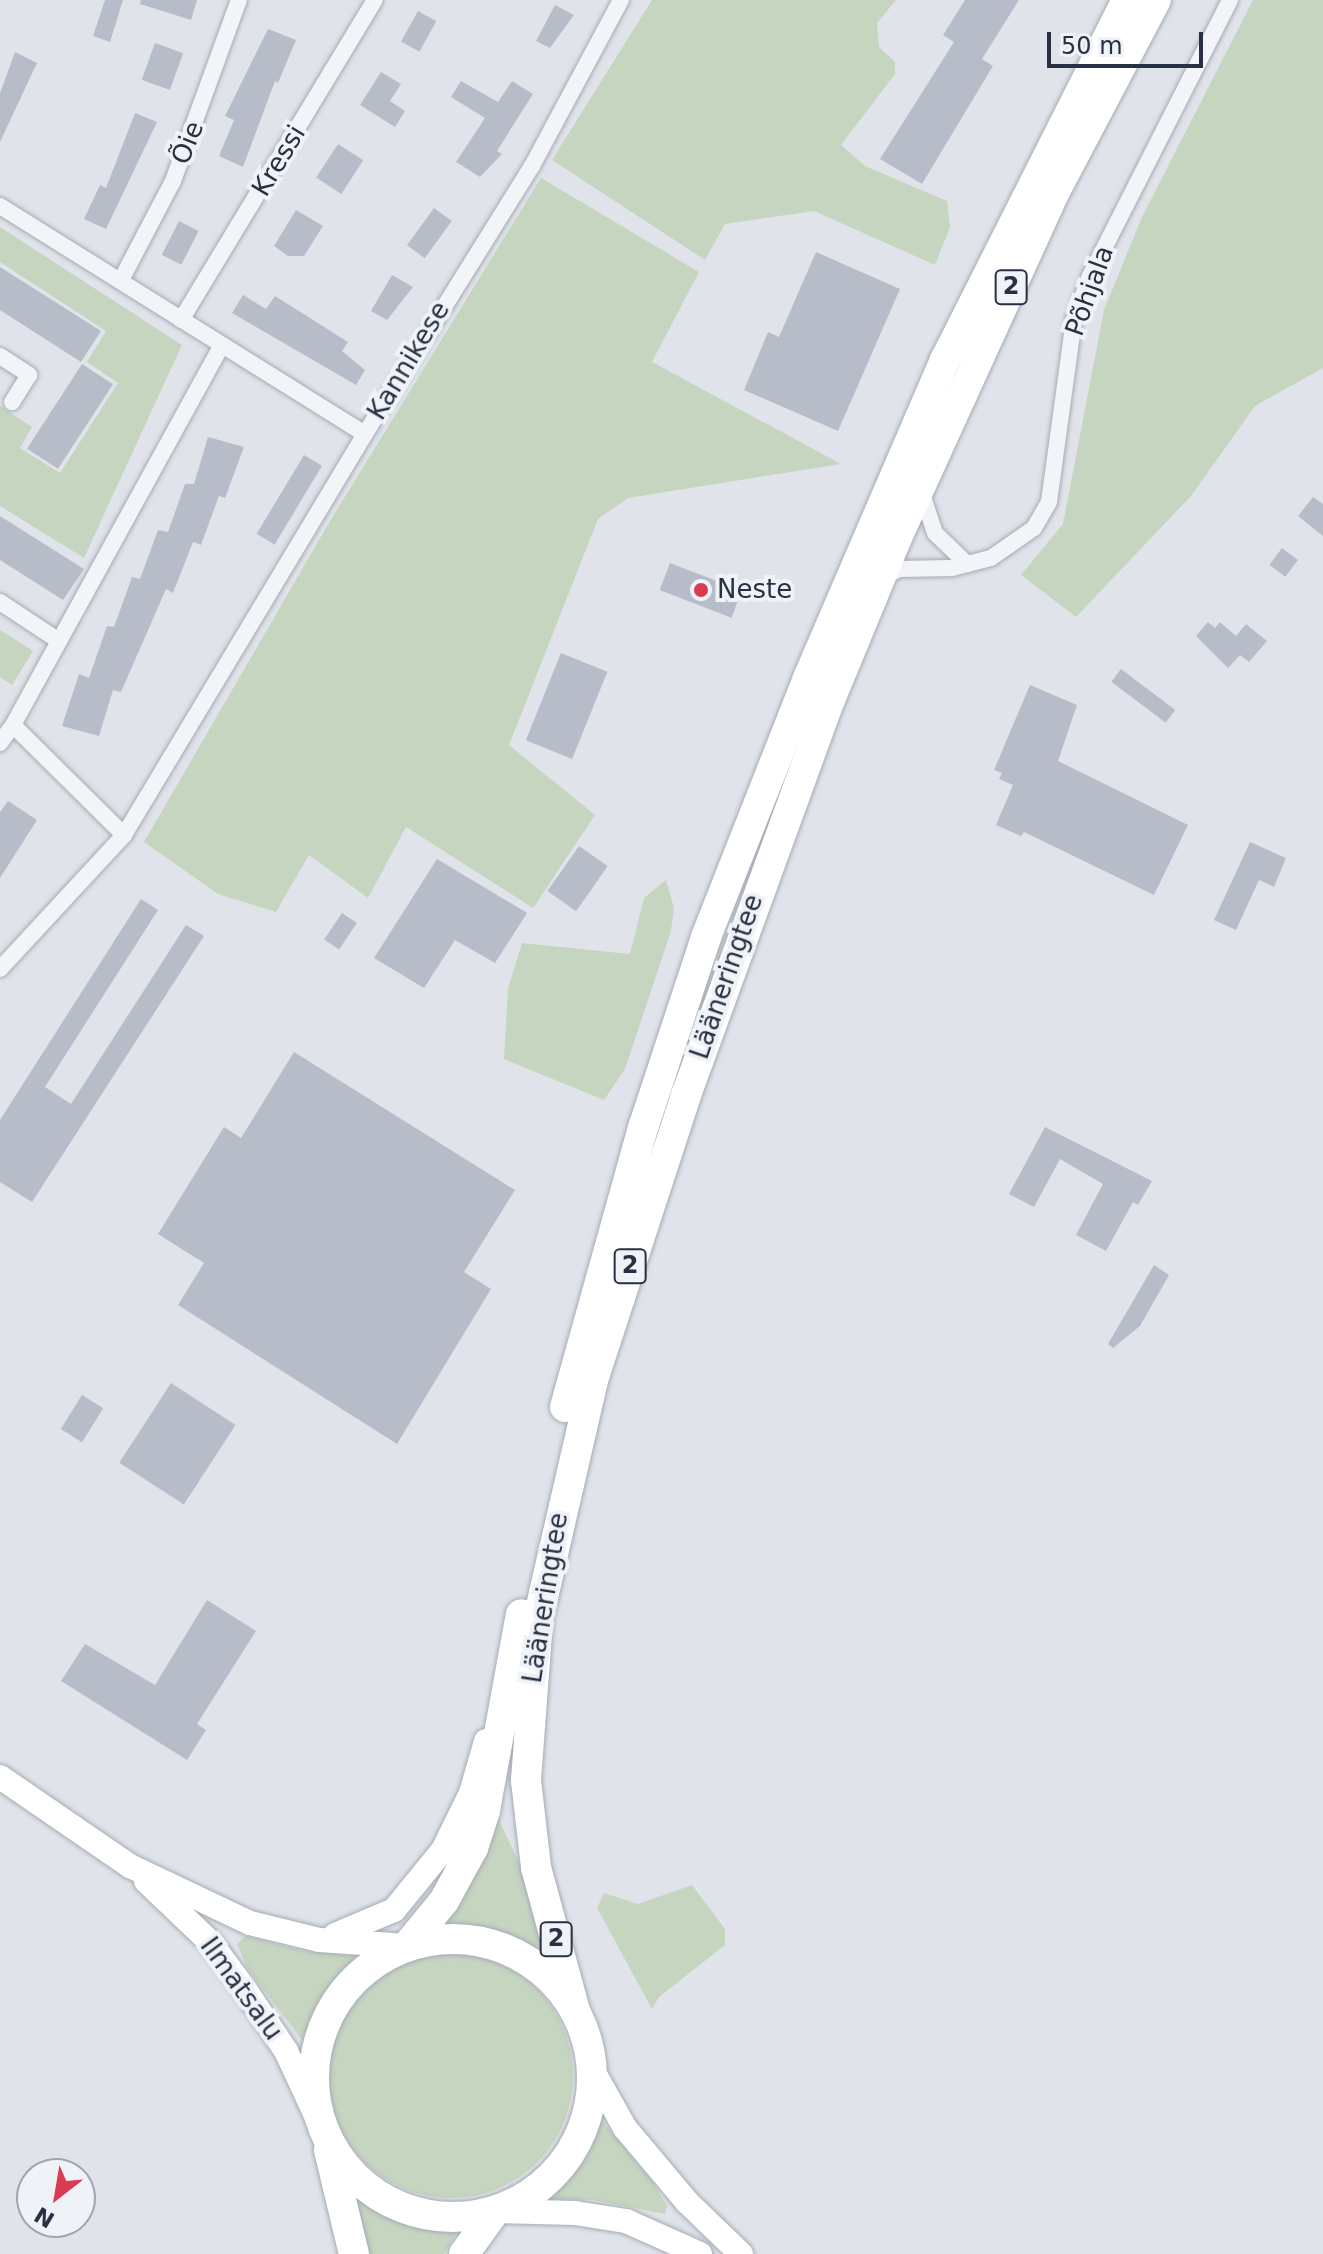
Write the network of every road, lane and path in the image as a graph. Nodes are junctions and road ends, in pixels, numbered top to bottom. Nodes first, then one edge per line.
1 (239, 0) edge
2 (375, 0) edge
3 (621, 0) edge
4 (1127, 0) edge
5 (1156, 0) edge
6 (1230, 0) edge
7 (0, 206) edge
8 (121, 280) junction
9 (181, 320) junction
10 (221, 346) junction
11 (0, 356) edge
12 (12, 402) dead end
13 (365, 434) junction
14 (921, 484) junction
15 (967, 564) junction
16 (879, 580) junction
17 (0, 602) edge
18 (59, 641) junction
19 (13, 725) junction
20 (0, 743) edge
21 (124, 835) junction
22 (0, 969) edge
23 (523, 1600) junction
24 (0, 1777) edge
25 (130, 1866) junction
26 (320, 1940) junction
27 (407, 1946) junction
28 (575, 2011) junction
29 (592, 2069) junction
30 (324, 2133) junction
31 (495, 2211) junction
32 (354, 2254) edge
33 (464, 2254) edge
34 (700, 2254) edge
35 (741, 2254) edge

1 - 8 street, Õie
2 - 9 street, Kressi
3 - 13 street, Kannikese
4 - 23 highway, Lääneringtee / 2
5 - 14 highway, Lääneringtee / 2
6 - 15 street, Põhjala
7 - 8 street, Kannikese
8 - 9 street, Kannikese
9 - 10 street, Kannikese
10 - 13 street, Kannikese
10 - 18 street
11 - 12 street
13 - 21 street
14 - 15 street
14 - 16 highway, Lääneringtee / 2
15 - 16 street, Põhjala
16 - 28 highway, Lääneringtee / 2
17 - 18 street
18 - 19 street
19 - 20 street
19 - 21 street
21 - 22 street
23 - 26 street
23 - 27 highway, Lääneringtee / 2
24 - 25 street, Ilmatsalu
25 - 26 street, Ilmatsalu
25 - 30 street, Ilmatsalu
26 - 27 street, Ilmatsalu
27 - 28 highway
27 - 30 highway
28 - 29 highway
29 - 31 highway
29 - 35 street
30 - 31 highway
30 - 32 highway
31 - 33 highway
31 - 34 street

